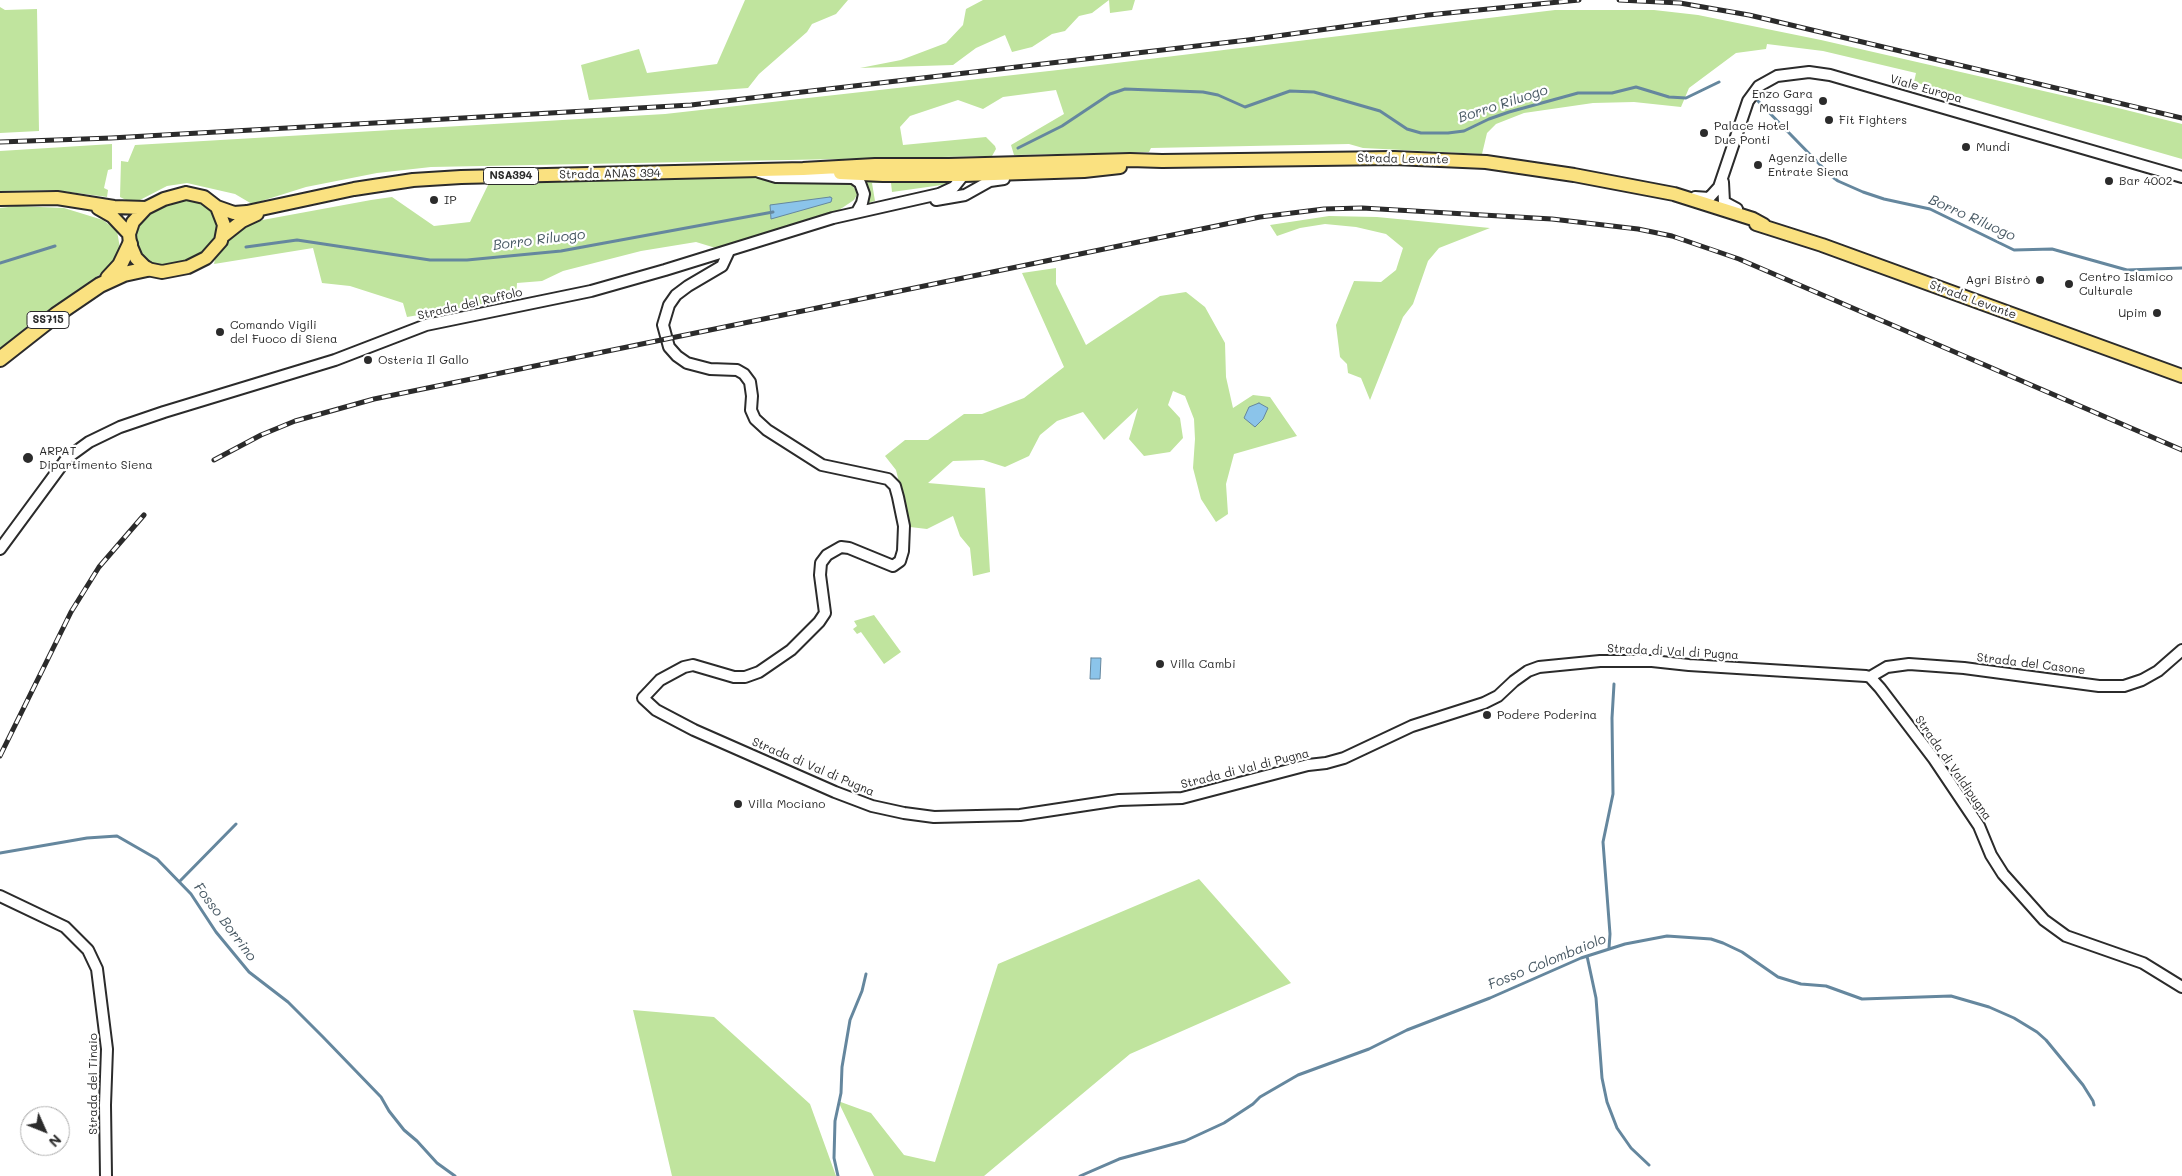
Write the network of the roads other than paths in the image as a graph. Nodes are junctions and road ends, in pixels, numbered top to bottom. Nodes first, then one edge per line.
1 (1162, 161) junction
2 (754, 170) junction
3 (970, 171) junction
4 (1084, 171) junction
5 (2182, 177) edge
6 (1723, 178) junction
7 (1641, 189) junction
8 (972, 192) junction
9 (1674, 194) junction
10 (0, 199) edge
11 (87, 203) junction
12 (217, 207) junction
13 (882, 207) junction
14 (146, 208) junction
15 (270, 208) junction
16 (856, 212) junction
17 (1759, 222) junction
18 (223, 236) junction
19 (129, 239) junction
20 (729, 251) junction
21 (147, 269) junction
22 (100, 285) junction
23 (0, 359) edge
24 (2182, 376) edge
25 (0, 549) edge
26 (2182, 650) edge
27 (1870, 677) junction
28 (0, 896) edge
29 (2182, 987) edge
30 (106, 1176) edge

1 - 3 main road, Strada Levante
1 - 4 main road, Strada Levante
1 - 7 main road, Strada Levante
2 - 3 main road, Strada ANAS 394 / NSA394
2 - 15 main road, Strada ANAS 394 / NSA394
2 - 16 street
3 - 4 main road, Strada Levante
3 - 8 street
3 - 13 street, Strada del Ruffolo
4 - 8 street, Strada del Ruffolo
5 - 6 street, Viale Europa
6 - 9 street, Viale Europa
6 - 17 street, Viale Europa
7 - 9 main road, Strada Levante
7 - 17 main road, Strada Levante
8 - 13 street, Strada del Ruffolo
9 - 17 main road, Strada Levante
10 - 11 main road
11 - 14 main road
11 - 19 main road
12 - 14 main road, Strada ANAS 394
12 - 15 main road, Strada ANAS 394 / NSA394
12 - 18 main road
13 - 16 street, Strada del Ruffolo
14 - 19 main road, Strada ANAS 394
15 - 18 main road, Strada ANAS 394 / NSA394
16 - 20 street, Strada del Ruffolo
17 - 24 main road, Strada Levante
18 - 21 main road, Strada ANAS 394
19 - 21 main road
19 - 22 highway, SS715
20 - 25 street, Strada del Ruffolo
20 - 27 street, Strada di Val di Pugna
21 - 22 highway, SS715
22 - 23 highway, SS715
26 - 27 street, Strada del Casone
27 - 29 street, Strada di Valdipugna
28 - 30 street, Strada del Tinaio

